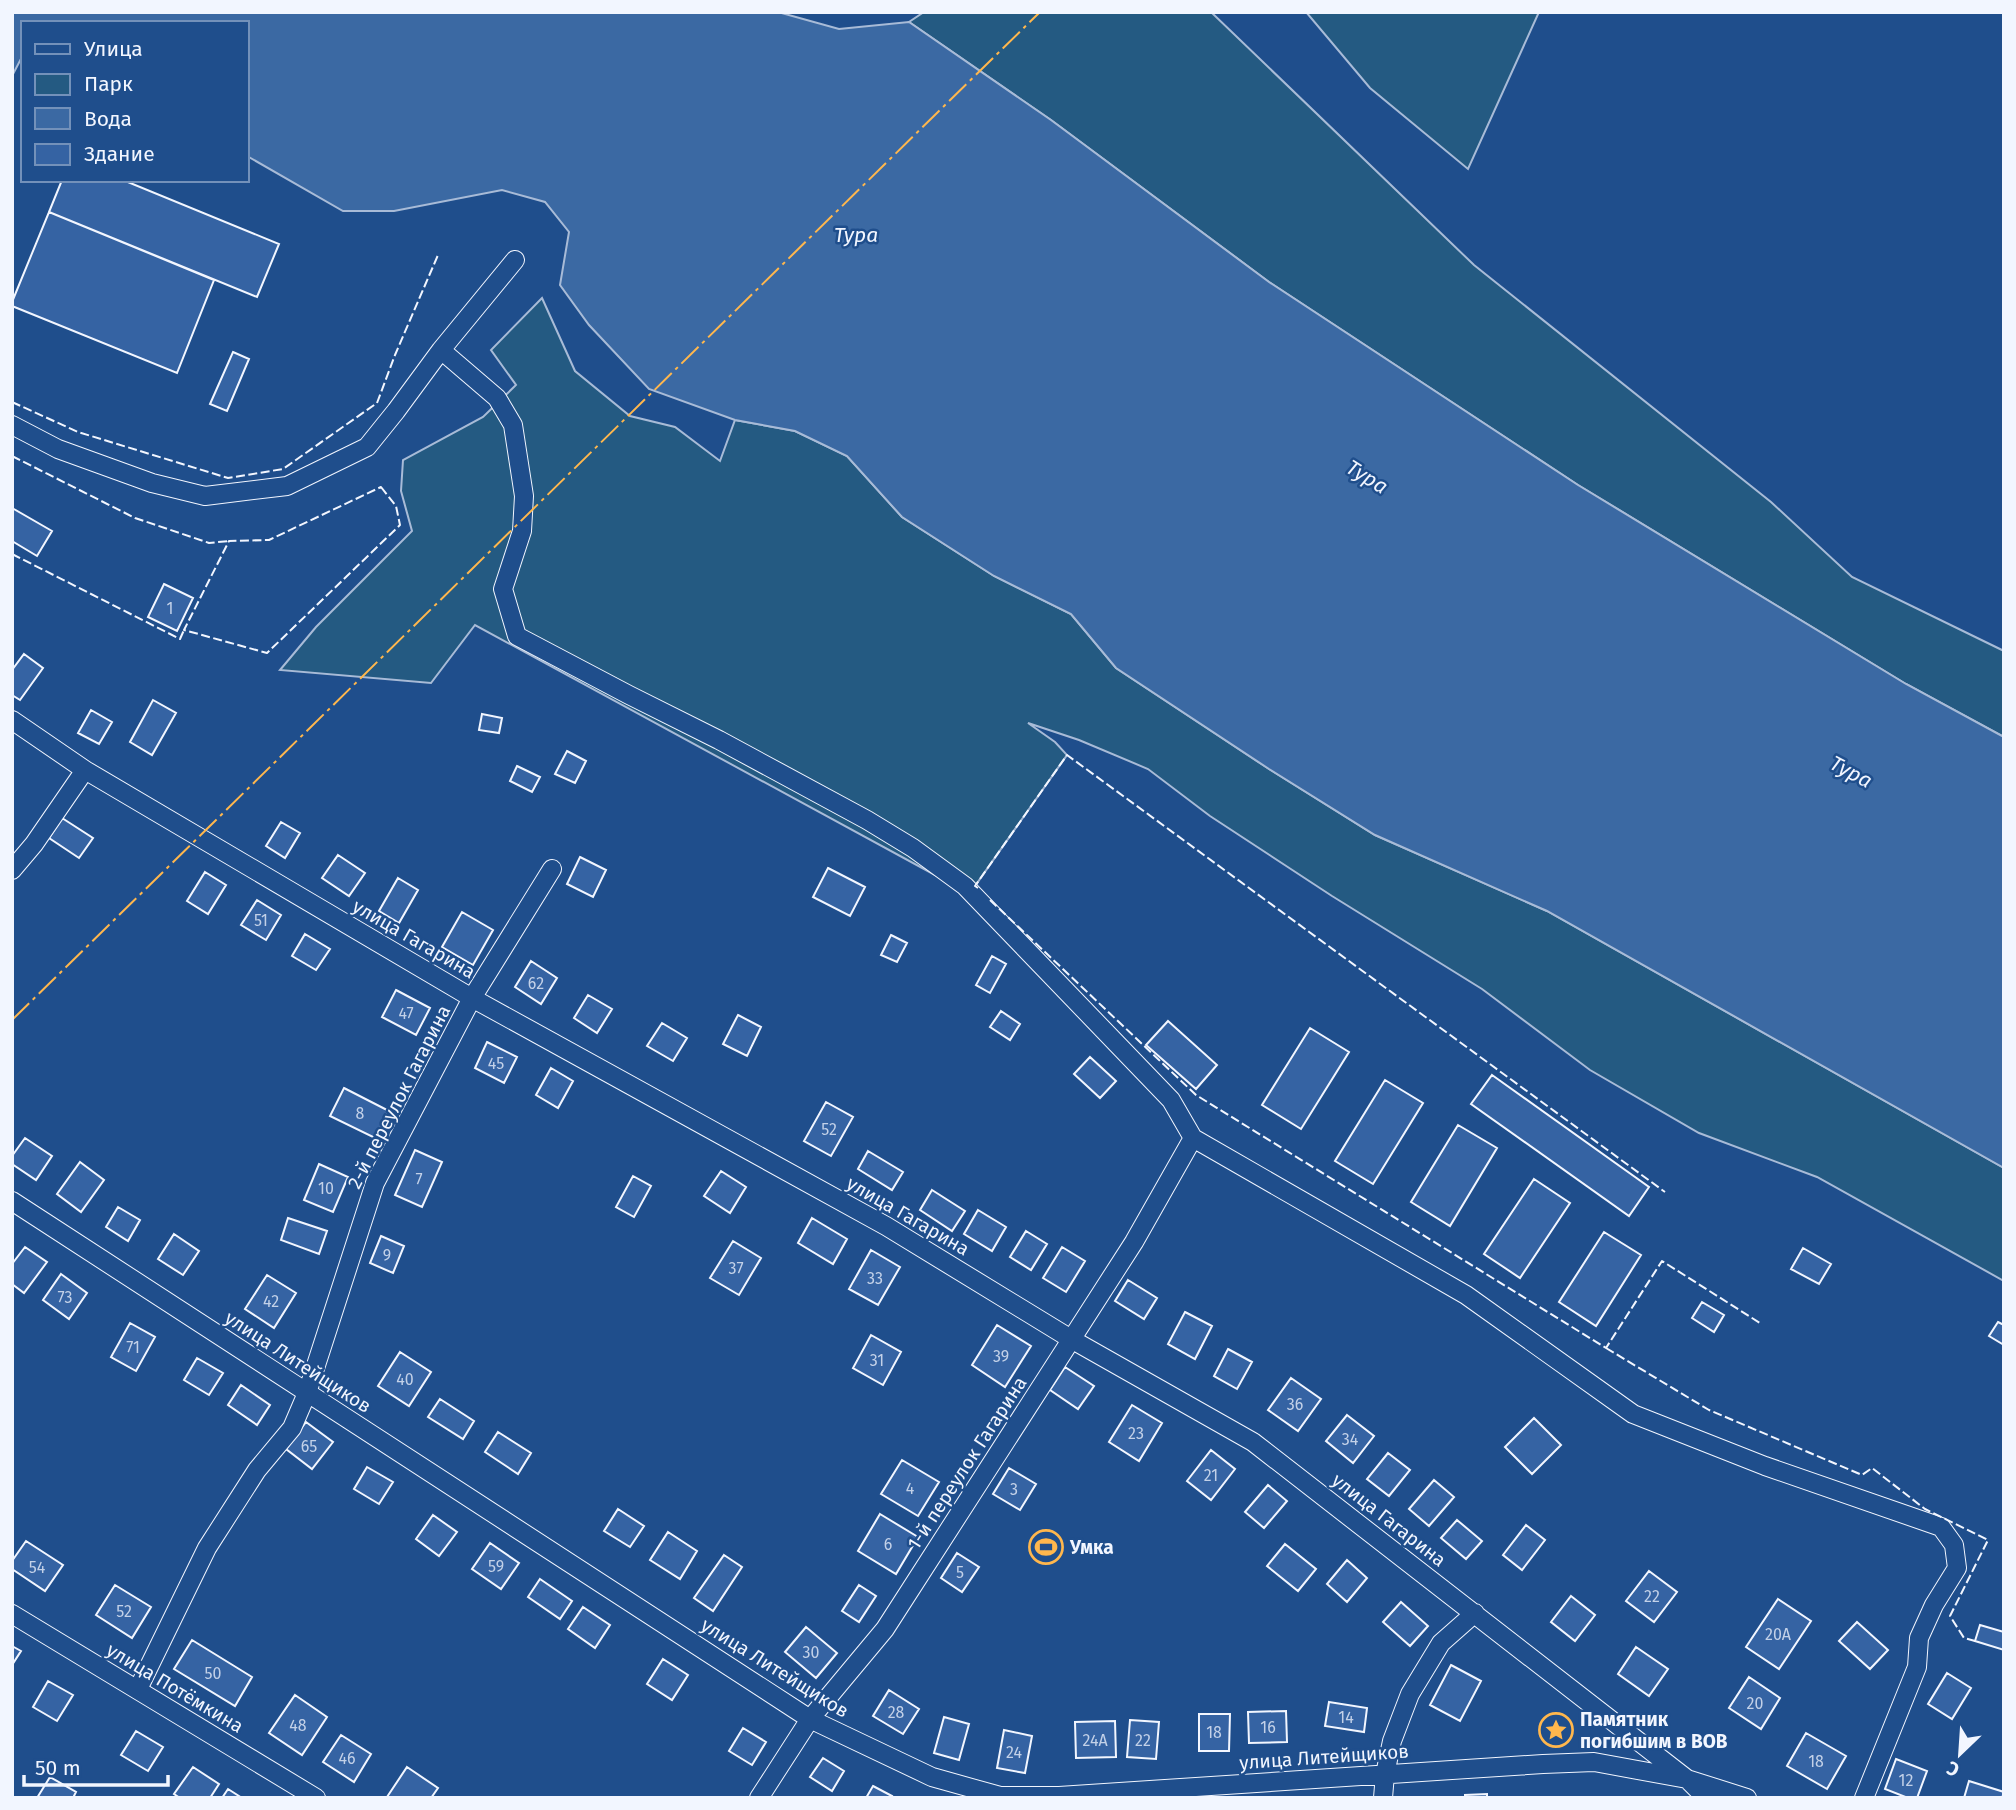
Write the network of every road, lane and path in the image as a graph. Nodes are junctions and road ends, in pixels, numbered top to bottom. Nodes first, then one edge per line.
1 (515, 260) dead end
2 (441, 350) junction
3 (12, 425) edge
4 (12, 720) edge
5 (85, 770) junction
6 (552, 869) dead end
7 (12, 870) edge
8 (472, 998) junction
9 (1193, 1138) junction
10 (12, 1201) edge
11 (1072, 1339) junction
12 (307, 1393) junction
13 (12, 1614) edge
14 (1475, 1614) junction
15 (138, 1689) junction
16 (810, 1720) junction
17 (1385, 1774) junction
18 (1688, 1779) junction
19 (316, 1798) edge
20 (759, 1798) edge
21 (1383, 1798) edge
22 (1706, 1798) edge
23 (1747, 1798) edge
24 (1864, 1798) edge

1 - 2 street
2 - 3 street
2 - 9 street
4 - 5 street, улица Гагарина
5 - 7 street
5 - 8 street, улица Гагарина
6 - 8 street, 2-й переулок Гагарина
8 - 11 street, улица Гагарина
8 - 12 street, 2-й переулок Гагарина
9 - 11 street, 1-й переулок Гагарина
9 - 24 street
10 - 12 street, улица Литейщиков
11 - 14 street, улица Гагарина
11 - 16 street, 1-й переулок Гагарина
12 - 15 street, 2-й переулок Гагарина
12 - 16 street, улица Литейщиков
13 - 15 street, улица Потёмкина
14 - 17 street
14 - 18 street, улица Гагарина
15 - 19 street, улица Потёмкина
16 - 17 street, улица Литейщиков
16 - 20 street, 1-й переулок Гагарина
17 - 18 street, улица Литейщиков
17 - 21 street
18 - 22 street
18 - 23 street, улица Гагарина

